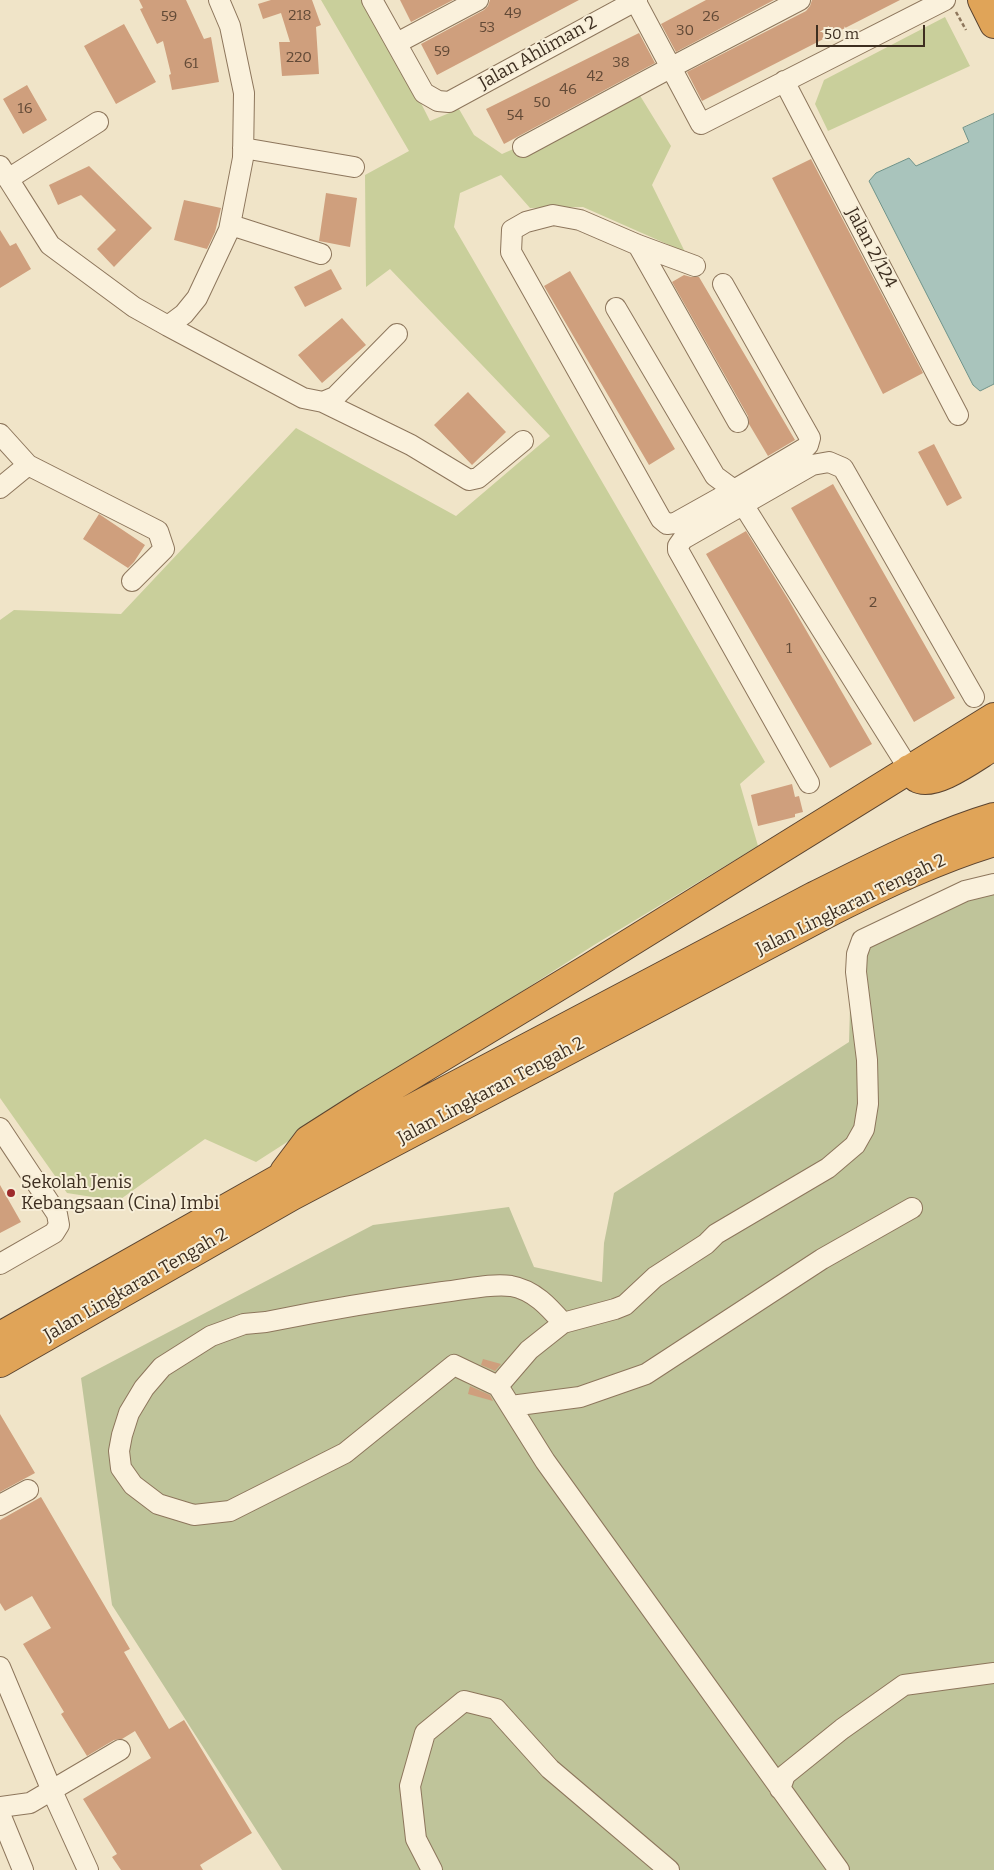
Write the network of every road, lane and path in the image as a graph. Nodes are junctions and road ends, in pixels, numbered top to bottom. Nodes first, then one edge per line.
1 (220, 0) edge
2 (372, 0) edge
3 (478, 0) edge
4 (636, 0) edge
5 (800, 0) edge
6 (982, 0) edge
7 (946, 2) edge
8 (994, 24) edge
9 (966, 30) dead end
10 (397, 43) junction
11 (670, 68) junction
12 (784, 81) junction
13 (98, 122) dead end
14 (523, 147) dead end
15 (244, 148) junction
16 (354, 167) dead end
17 (4, 172) edge
18 (231, 225) junction
19 (638, 245) junction
20 (321, 254) dead end
21 (695, 266) dead end
22 (723, 284) dead end
23 (616, 308) dead end
24 (168, 326) junction
25 (397, 334) dead end
26 (323, 402) junction
27 (958, 415) dead end
28 (738, 422) dead end
29 (0, 434) edge
30 (523, 441) dead end
31 (28, 465) junction
32 (0, 488) edge
33 (739, 497) junction
34 (132, 581) dead end
35 (974, 697) dead end
36 (994, 717) edge
37 (994, 746) edge
38 (909, 769) junction
39 (809, 783) dead end
40 (994, 817) edge
41 (994, 842) edge
42 (887, 872) junction
43 (994, 884) edge
44 (0, 1128) edge
45 (278, 1179) junction
46 (912, 1208) dead end
47 (0, 1264) edge
48 (563, 1323) junction
49 (0, 1336) edge
50 (0, 1363) edge
51 (498, 1386) junction
52 (511, 1406) junction
53 (28, 1490) dead end
54 (0, 1505) edge
55 (0, 1667) edge
56 (994, 1673) edge
57 (120, 1750) dead end
58 (780, 1789) junction
59 (52, 1791) junction
60 (0, 1807) edge
61 (0, 1814) edge
62 (23, 1870) edge
63 (88, 1870) edge
64 (432, 1870) edge
65 (669, 1870) edge
66 (839, 1870) edge

1 - 15 street
2 - 10 street
3 - 10 street
4 - 10 street, Jalan Ahliman 2
4 - 11 street
5 - 11 street
6 - 8 highway
7 - 9 path
7 - 12 street
11 - 12 street
11 - 14 street
12 - 27 street, Jalan 2/124
13 - 17 street
15 - 16 street
15 - 18 street
17 - 24 street
18 - 20 street
18 - 24 street
19 - 21 street
19 - 28 street
19 - 33 street
22 - 33 street
23 - 33 street
24 - 26 street
25 - 26 street
26 - 30 street
29 - 31 street
31 - 32 street
31 - 34 street
33 - 35 street
33 - 38 street
33 - 39 street
36 - 38 highway
37 - 38 highway
38 - 45 highway
40 - 42 highway, Jalan Lingkaran Tengah 2
41 - 42 highway, Jalan Lingkaran Tengah 2
42 - 45 highway, Jalan Lingkaran Tengah 2
42 - 50 highway, Jalan Lingkaran Tengah 2
43 - 48 street
44 - 47 street
45 - 49 highway, Jalan Lingkaran Tengah 2
46 - 52 street
48 - 51 street
48 - 51 street
51 - 52 street
52 - 58 street
53 - 54 street
55 - 59 street
56 - 58 street
57 - 59 street
58 - 66 street
59 - 60 street
59 - 63 street
61 - 62 street
64 - 65 street

